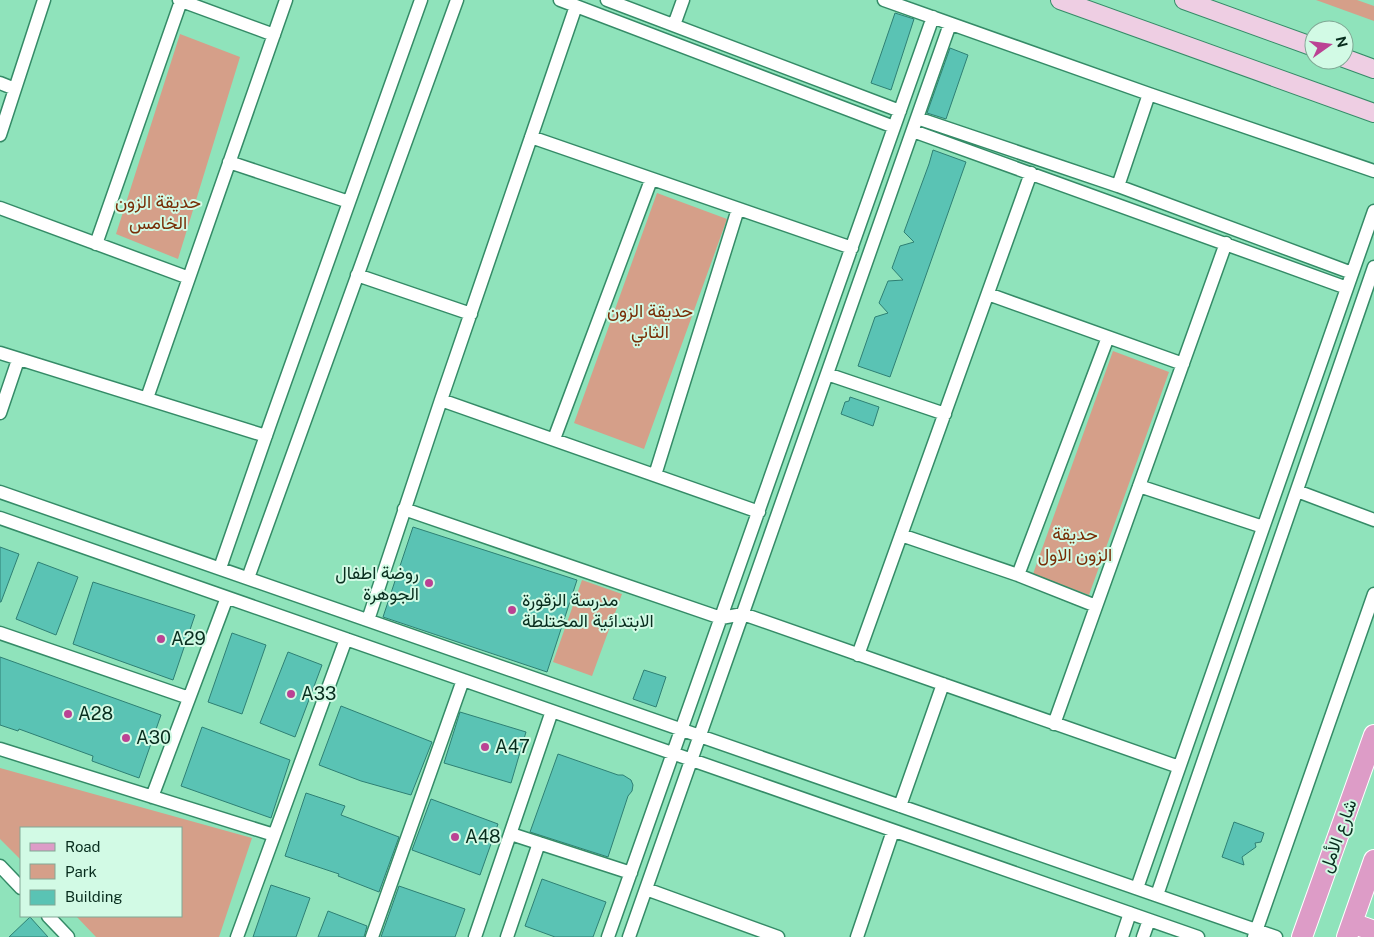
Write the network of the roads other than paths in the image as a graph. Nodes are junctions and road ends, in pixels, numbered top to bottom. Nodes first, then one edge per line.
1 (44, 0) edge
2 (180, 0) edge
3 (286, 0) edge
4 (421, 0) edge
5 (457, 0) edge
6 (560, 0) edge
7 (607, 0) edge
8 (683, 0) edge
9 (884, 0) edge
10 (1060, 0) edge
11 (1184, 0) edge
12 (1088, 5) edge
13 (576, 6) junction
14 (933, 17) junction
15 (950, 24) junction
16 (674, 25) junction
17 (274, 35) junction
18 (1304, 43) edge
19 (1354, 62) edge
20 (1374, 69) edge
21 (0, 83) edge
22 (15, 89) junction
23 (1149, 94) junction
24 (1374, 113) edge
25 (897, 118) junction
26 (915, 124) junction
27 (0, 135) edge
28 (531, 137) junction
29 (230, 162) junction
30 (1374, 171) edge
31 (1031, 173) junction
32 (651, 180) junction
33 (1118, 186) junction
34 (349, 202) junction
35 (0, 208) edge
36 (738, 209) junction
37 (1374, 211) edge
38 (1226, 243) junction
39 (96, 244) junction
40 (852, 248) junction
41 (1374, 267) edge
42 (1352, 274) junction
43 (357, 275) junction
44 (189, 278) junction
45 (1347, 288) junction
46 (988, 294) junction
47 (470, 314) junction
48 (1108, 337) junction
49 (0, 353) edge
50 (18, 360) junction
51 (1183, 364) junction
52 (827, 374) junction
53 (147, 398) junction
54 (441, 400) junction
55 (0, 414) edge
56 (945, 414) junction
57 (266, 436) junction
58 (554, 439) junction
59 (655, 475) junction
60 (1139, 486) junction
61 (1296, 491) junction
62 (0, 492) edge
63 (404, 509) junction
64 (758, 512) junction
65 (0, 518) edge
66 (1374, 520) edge
67 (1263, 527) junction
68 (901, 535) junction
69 (220, 568) junction
70 (1018, 575) junction
71 (248, 578) junction
72 (1374, 594) edge
73 (226, 600) dead end
74 (1096, 606) junction
75 (743, 614) junction
76 (721, 618) junction
77 (368, 620) junction
78 (0, 633) edge
79 (346, 639) junction
80 (858, 655) junction
81 (463, 680) junction
82 (943, 684) junction
83 (189, 698) junction
84 (552, 711) junction
85 (1054, 724) junction
86 (682, 730) junction
87 (1374, 735) edge
88 (700, 736) junction
89 (0, 749) edge
90 (673, 753) junction
91 (692, 760) junction
92 (1179, 767) junction
93 (152, 797) junction
94 (900, 806) junction
95 (893, 830) junction
96 (511, 834) junction
97 (274, 835) junction
98 (539, 843) junction
99 (1374, 860) edge
100 (0, 866) edge
101 (631, 873) junction
102 (20, 887) edge
103 (1137, 888) junction
104 (646, 889) junction
105 (1157, 895) junction
106 (1130, 913) junction
107 (49, 917) edge
108 (1148, 920) junction
109 (1349, 930) edge
110 (1374, 931) edge
111 (1255, 933) edge
112 (760, 934) edge
113 (68, 937) edge
114 (237, 937) edge
115 (372, 937) edge
116 (475, 937) edge
117 (507, 937) edge
118 (608, 937) edge
119 (629, 937) edge
120 (778, 937) edge
121 (857, 937) edge
122 (1122, 937) edge
123 (1142, 937) edge
124 (1198, 937) edge
125 (1276, 937) edge
126 (1302, 937) edge

1 - 22 street
2 - 17 street
2 - 39 street
3 - 17 street
4 - 34 street
5 - 43 street
6 - 13 street
7 - 16 street
8 - 16 street
9 - 14 street
10 - 12 main road
11 - 18 main road
12 - 24 main road
13 - 25 street
13 - 28 street
14 - 15 street
14 - 25 street
15 - 23 street
15 - 26 street
16 - 25 street
17 - 29 street
19 - 20 main road
21 - 22 street
22 - 27 street
23 - 30 street
23 - 33 street
25 - 26 street
25 - 40 street
26 - 31 street
26 - 33 street
26 - 52 street
28 - 32 street
28 - 47 street
29 - 34 street
29 - 44 street
31 - 38 street
31 - 46 street
32 - 36 street
32 - 58 street
33 - 42 street
34 - 57 street
35 - 39 street
36 - 40 street
36 - 59 street
37 - 42 street
38 - 45 street
38 - 51 street
39 - 44 street
40 - 64 street
41 - 61 street
42 - 45 street
43 - 47 street
43 - 71 street
44 - 53 street
45 - 67 street
46 - 48 street
46 - 56 street
47 - 54 street
48 - 51 street
48 - 70 street
49 - 50 street
50 - 53 street
50 - 55 street
51 - 60 street
52 - 56 street
52 - 75 street
53 - 57 street
54 - 58 street
54 - 63 street
56 - 68 street
57 - 69 street
58 - 59 street
59 - 64 street
60 - 67 street
60 - 74 street
61 - 66 street
61 - 105 street
62 - 69 street
63 - 76 street
63 - 77 street
64 - 76 street
65 - 79 street
67 - 92 street
68 - 70 street
68 - 80 street
69 - 71 street
70 - 74 street
71 - 77 street
72 - 111 street
73 - 83 street
74 - 85 street
75 - 76 street
75 - 80 street
75 - 88 street
76 - 86 street
77 - 86 street
78 - 83 street
79 - 81 street
79 - 97 street
80 - 82 street
81 - 84 street
81 - 115 street
82 - 85 street
82 - 94 street
83 - 93 street
84 - 90 street
84 - 96 street
85 - 92 street
86 - 88 street
86 - 90 street
87 - 126 main road, شارع الأمل
88 - 91 street
88 - 94 street
89 - 93 street
90 - 91 street
90 - 101 street
91 - 95 street
91 - 104 street
92 - 103 street
93 - 97 street
94 - 103 street
95 - 106 street
95 - 121 street
96 - 98 street
96 - 116 street
97 - 114 street
98 - 101 street
98 - 117 street
99 - 109 main road
100 - 102 street
101 - 118 street
103 - 105 street
104 - 112 street
104 - 119 street
105 - 111 street
106 - 108 street
106 - 122 street
107 - 113 street
108 - 123 street
108 - 124 street
109 - 110 main road
111 - 125 street
112 - 120 street

